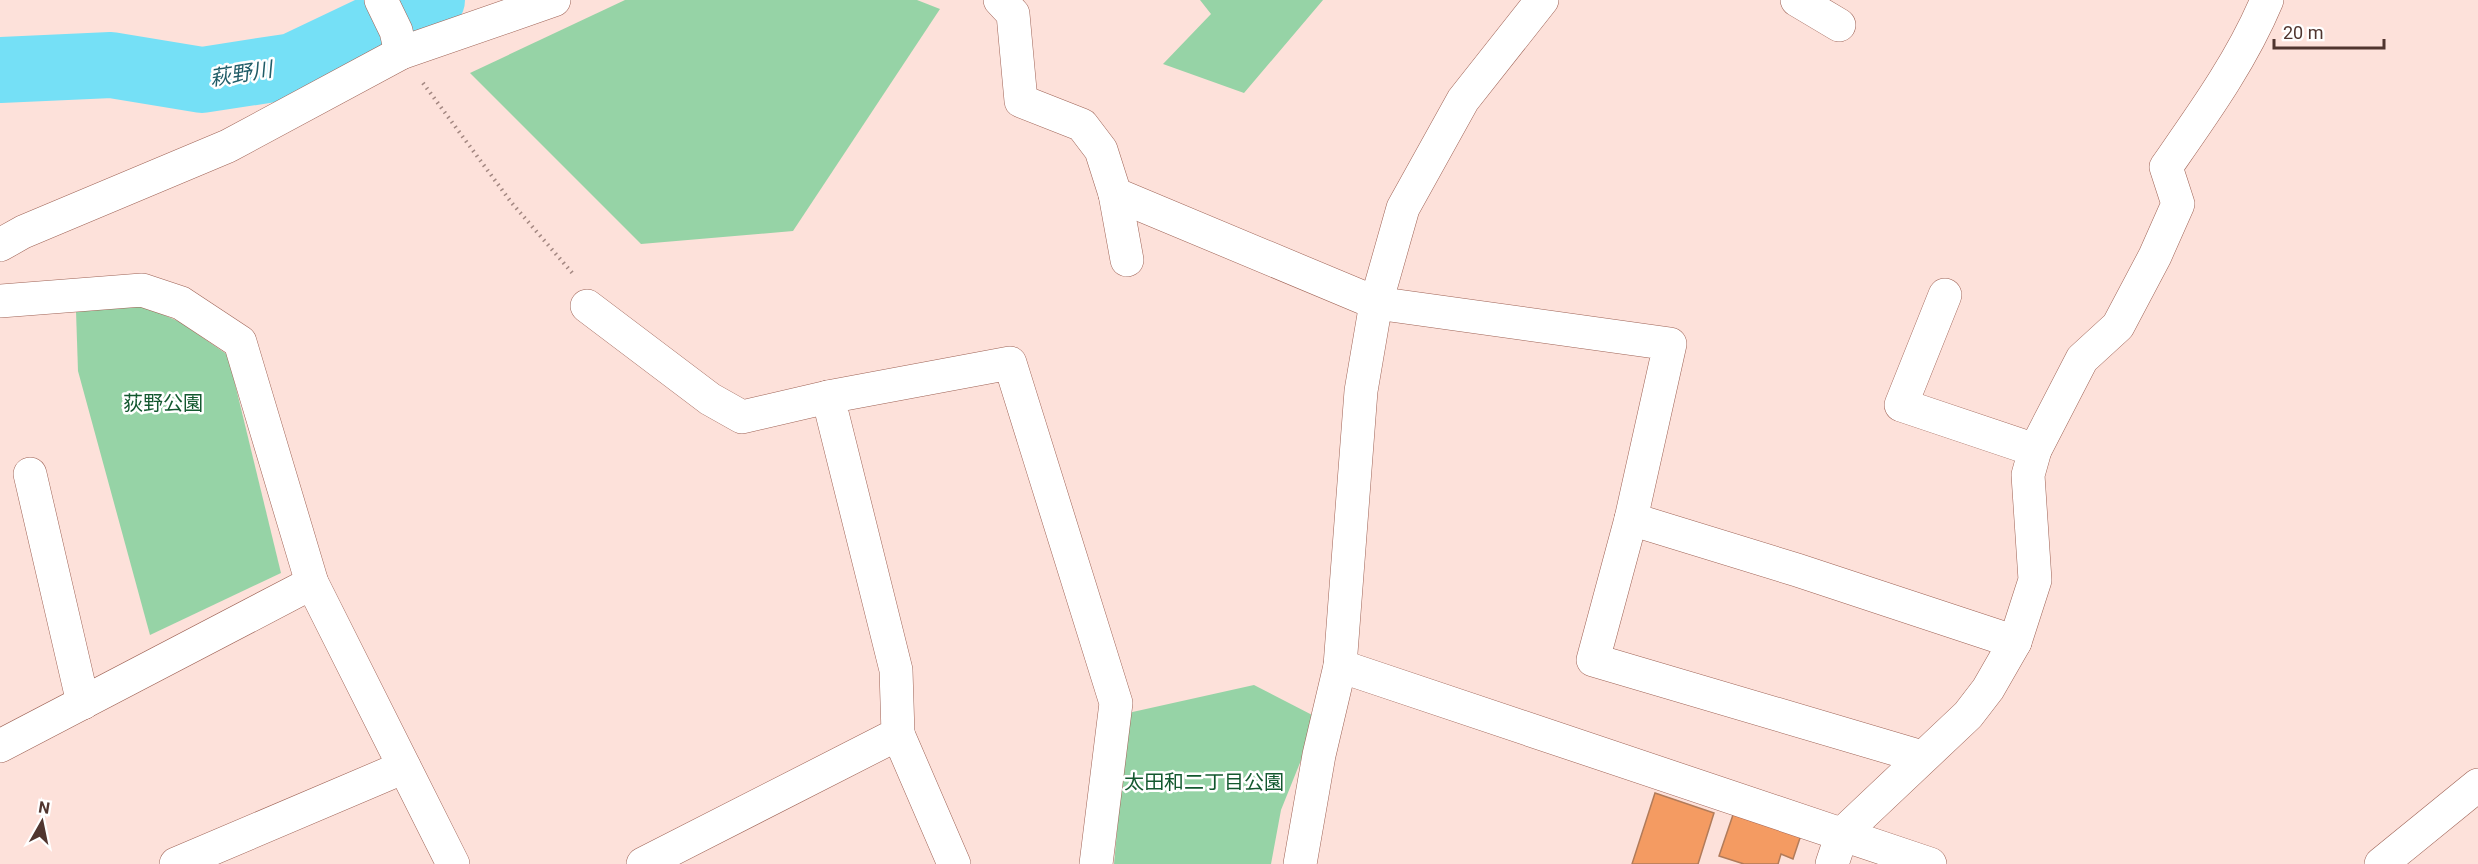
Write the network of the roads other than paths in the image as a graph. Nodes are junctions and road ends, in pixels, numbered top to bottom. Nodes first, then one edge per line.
1 (381, 0) edge
2 (554, 0) edge
3 (1000, 0) edge
4 (1542, 0) edge
5 (1797, 0) edge
6 (2267, 0) edge
7 (1839, 25) dead end
8 (398, 42) junction
9 (1115, 194) junction
10 (0, 245) edge
11 (1127, 260) dead end
12 (1946, 295) dead end
13 (0, 301) edge
14 (1376, 303) junction
15 (587, 306) road end
16 (828, 397) junction
17 (2035, 450) junction
18 (30, 474) dead end
19 (1631, 519) junction
20 (312, 583) junction
21 (2015, 642) junction
22 (1340, 666) junction
23 (83, 703) junction
24 (898, 734) junction
25 (0, 746) edge
26 (1922, 757) junction
27 (405, 767) junction
28 (2478, 785) edge
29 (1842, 834) junction
30 (1090, 861) edge
31 (176, 864) edge
32 (453, 864) edge
33 (644, 864) edge
34 (954, 864) edge
35 (1300, 864) edge
36 (1832, 864) edge
37 (1930, 864) edge
38 (2381, 864) edge

1 - 8 street
2 - 8 street
3 - 9 street
4 - 14 street
5 - 7 street
6 - 17 street
8 - 10 street
9 - 11 street
9 - 14 street
12 - 17 street
13 - 20 street
14 - 19 street
14 - 22 street
15 - 16 street
16 - 24 street
16 - 30 street
17 - 21 street
18 - 23 street
19 - 21 street
19 - 26 street
20 - 23 street
20 - 27 street
21 - 26 street
22 - 29 street
22 - 35 street
23 - 25 street
24 - 33 street
24 - 34 street
26 - 29 street
27 - 31 street
27 - 32 street
28 - 38 street
29 - 36 street
29 - 37 street

